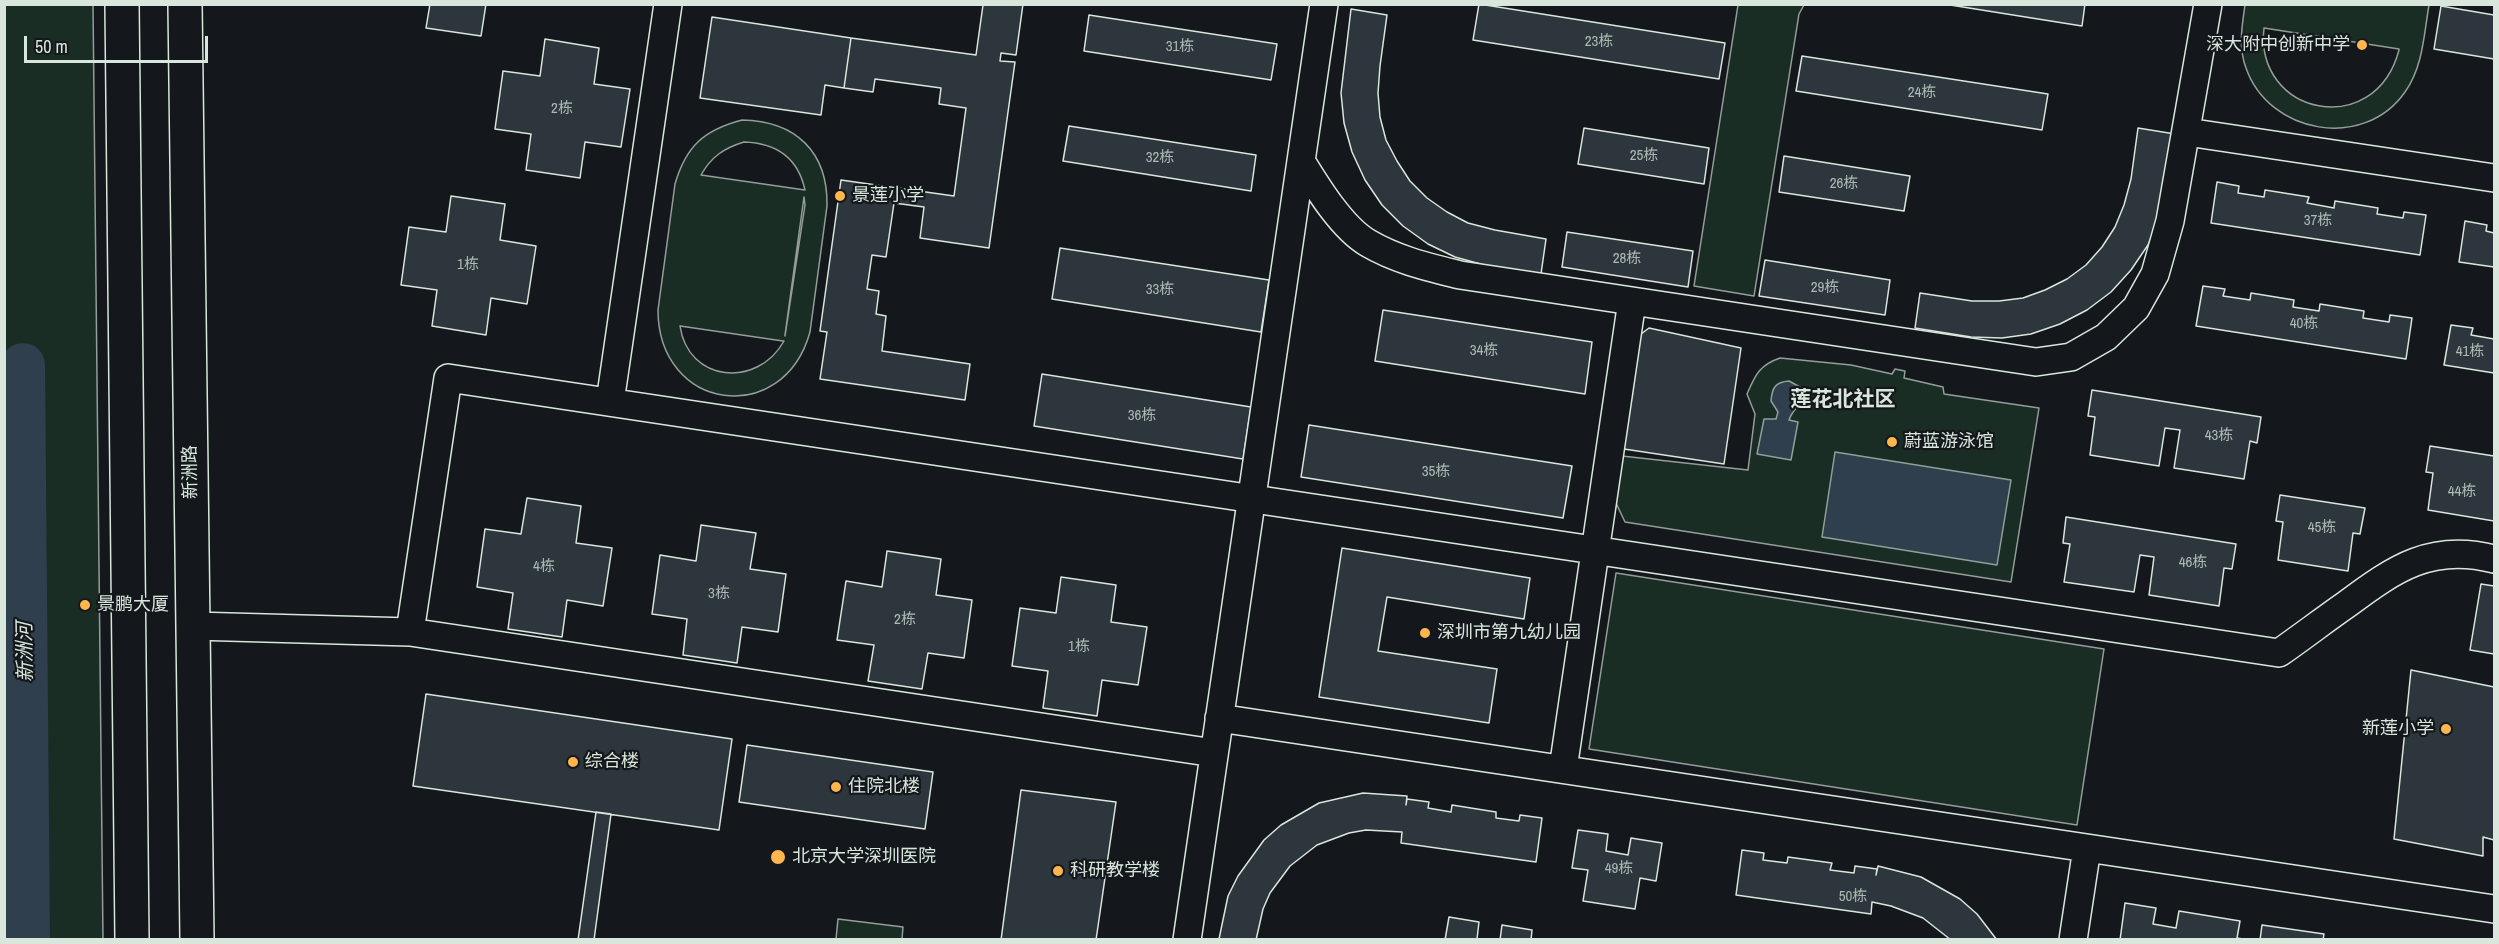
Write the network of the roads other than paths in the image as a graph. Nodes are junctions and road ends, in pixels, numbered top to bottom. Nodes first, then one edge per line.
1 (122, 4) edge
2 (185, 4) edge
3 (668, 4) edge
4 (1324, 4) edge
5 (2208, 4) edge
6 (2187, 132) junction
7 (1301, 162) junction
8 (2494, 178) edge
9 (1632, 301) junction
10 (610, 402) junction
11 (1251, 499) junction
12 (1595, 550) junction
13 (2494, 559) edge
14 (193, 626) junction
15 (410, 632) junction
16 (1220, 718) junction
17 (1214, 753) junction
18 (1563, 769) junction
19 (2087, 848) junction
20 (2494, 909) edge
21 (132, 939) edge
22 (197, 939) edge
23 (1187, 939) edge
24 (2073, 939) edge

1 - 21 main road
2 - 14 main road, 新洲路
3 - 10 street
4 - 7 street
5 - 6 street
6 - 8 street
6 - 9 street
7 - 9 street
7 - 11 street
9 - 12 street
10 - 11 street
10 - 15 street
11 - 12 street
11 - 16 street
12 - 13 street
12 - 18 street
14 - 15 street
14 - 22 main road, 新洲路
15 - 17 street
16 - 17 street
16 - 18 street
17 - 23 street
18 - 19 street
19 - 20 street
19 - 24 street

